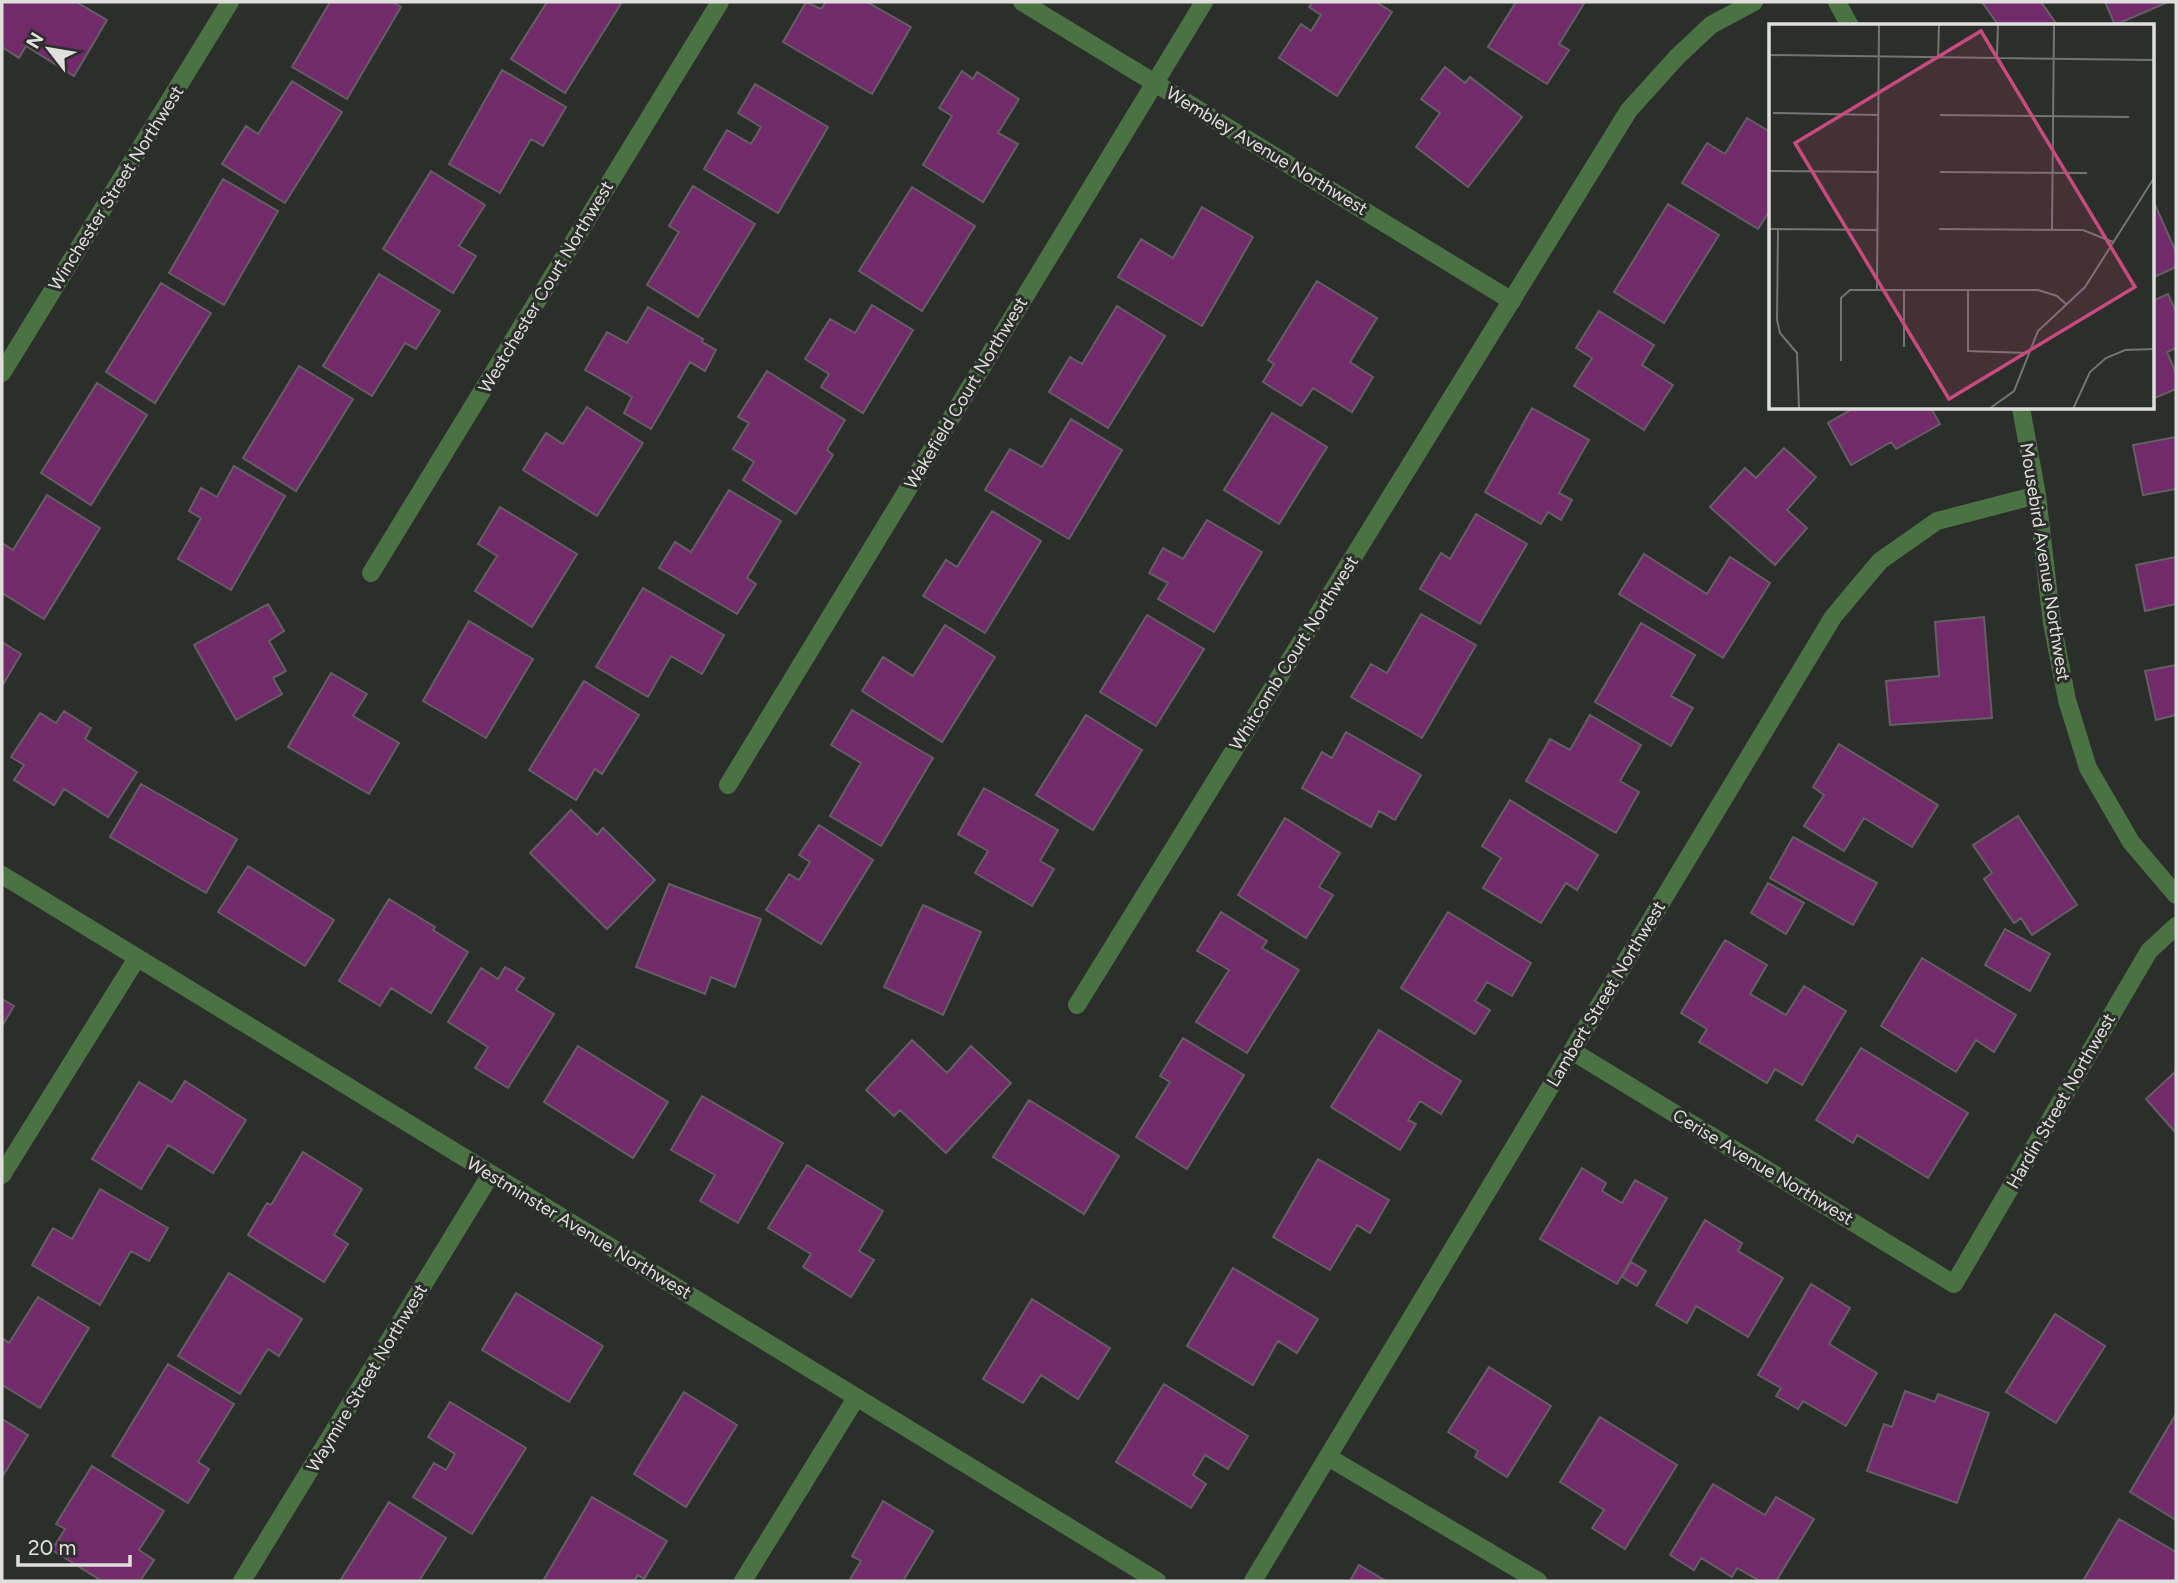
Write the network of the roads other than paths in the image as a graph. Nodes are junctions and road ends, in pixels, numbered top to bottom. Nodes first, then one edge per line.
1 (230, 2) edge
2 (720, 2) edge
3 (1022, 2) edge
4 (1204, 2) edge
5 (1754, 2) edge
6 (1837, 2) edge
7 (1849, 24) edge
8 (1155, 82) junction
9 (1512, 300) junction
10 (3, 367) edge
11 (2021, 410) edge
12 (2037, 495) junction
13 (371, 573) dead end
14 (728, 785) dead end
15 (2, 875) edge
16 (2176, 895) edge
17 (2176, 926) edge
18 (137, 958) junction
19 (1077, 1005) dead end
20 (1572, 1051) junction
21 (491, 1174) junction
22 (2, 1175) edge
23 (1954, 1284) joint
24 (856, 1398) junction
25 (1328, 1457) junction
26 (242, 1581) edge
27 (743, 1581) edge
28 (1157, 1581) edge
29 (1253, 1581) edge
30 (1538, 1581) edge

1 - 10 street, Winchester Street Northwest
2 - 13 street, Westchester Court Northwest
3 - 8 street, Wembley Avenue Northwest
4 - 8 street, Wakefield Court Northwest
5 - 9 street, Whitcomb Court Northwest
6 - 7 street
8 - 9 street, Wembley Avenue Northwest
8 - 14 street, Wakefield Court Northwest
9 - 19 street, Whitcomb Court Northwest
11 - 12 street, Mousebird Avenue Northwest
12 - 16 street, Mousebird Avenue Northwest
12 - 20 street, Lambert Street Northwest
15 - 18 street, Westminster Avenue Northwest
17 - 23 street, Hardin Street Northwest
18 - 21 street, Westminster Avenue Northwest
18 - 22 street
20 - 23 street, Cerise Avenue Northwest
20 - 25 street, Lambert Street Northwest
21 - 24 street, Westminster Avenue Northwest
21 - 26 street, Waymire Street Northwest
24 - 27 street
24 - 28 street, Westminster Avenue Northwest
25 - 29 street, Lambert Street Northwest
25 - 30 street

